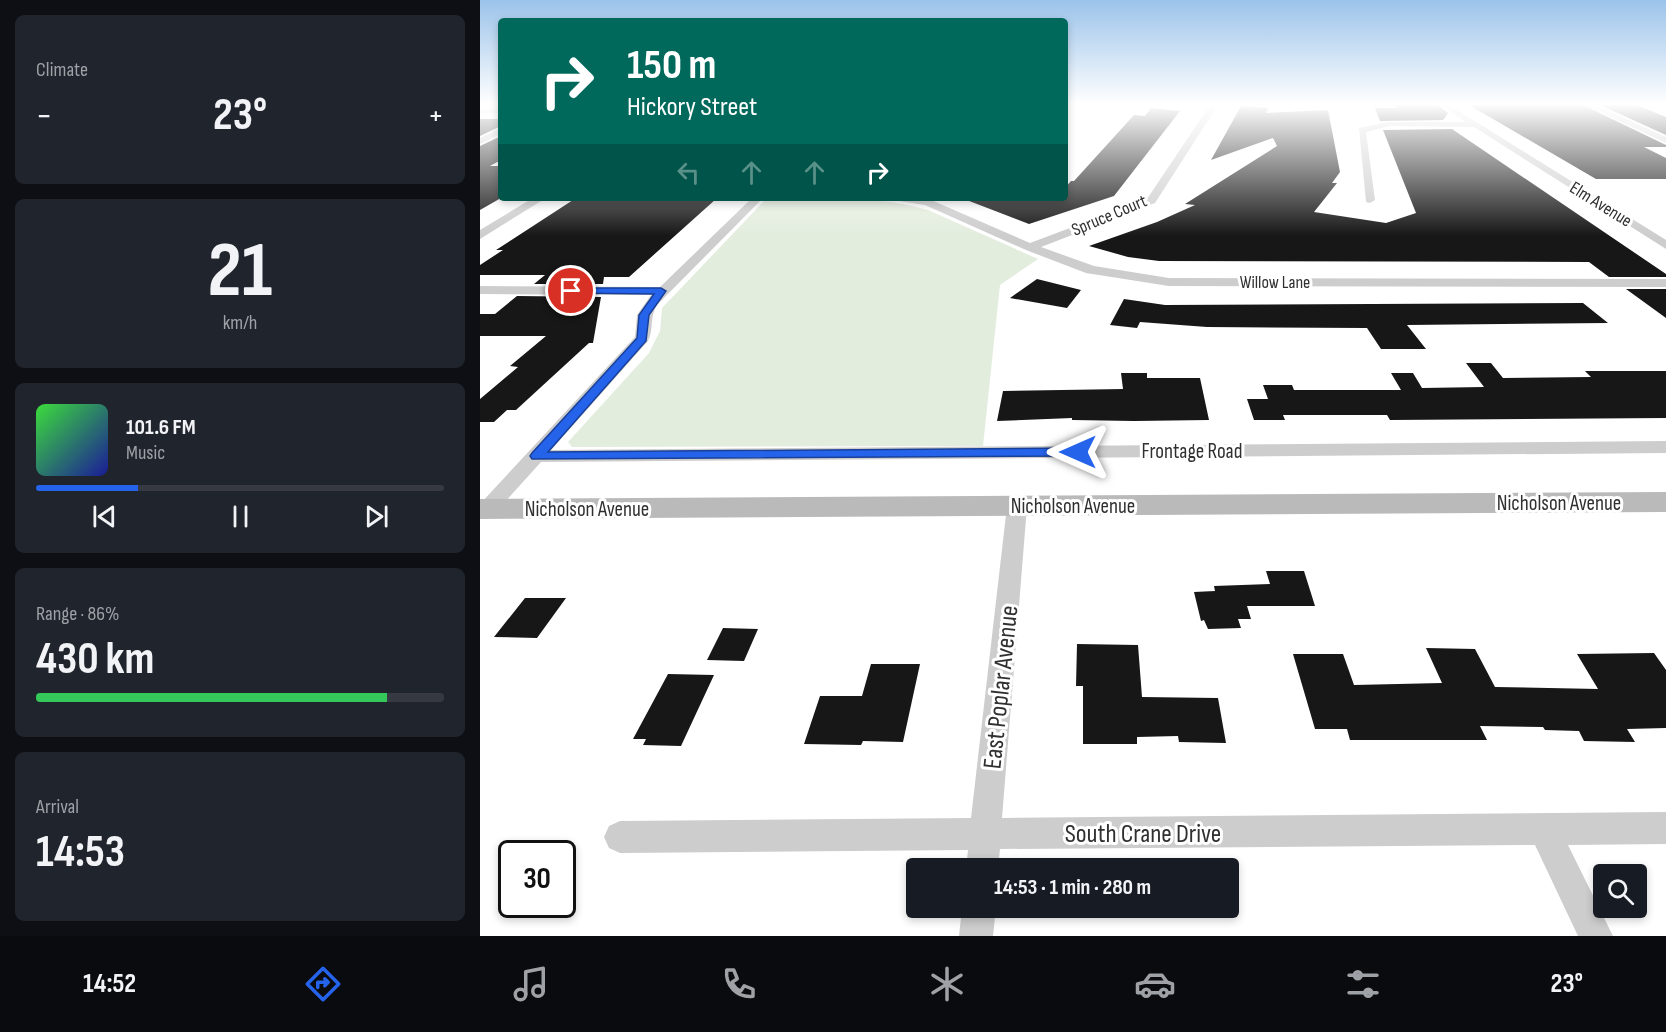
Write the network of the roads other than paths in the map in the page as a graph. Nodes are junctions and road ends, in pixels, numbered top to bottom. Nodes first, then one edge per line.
1 (1185, 149) edge
2 (1364, 149) edge
3 (1513, 149) edge
4 (1370, 200) dead end
5 (536, 201) edge
6 (755, 201) edge
7 (934, 201) edge
8 (480, 235) edge
9 (1666, 245) edge
10 (1030, 247) junction
11 (1666, 283) edge
12 (480, 290) edge
13 (661, 291) junction
14 (1666, 447) edge
15 (537, 456) junction
16 (1666, 502) edge
17 (1017, 506) junction
18 (484, 509) edge
19 (1666, 828) edge
20 (1544, 830) junction
21 (985, 834) junction
22 (620, 837) dead end
23 (983, 858) edge
24 (978, 918) edge
25 (976, 936) edge
26 (1596, 936) edge

1 - 10 street, Spruce Court
2 - 4 street
3 - 9 street, Elm Avenue
5 - 8 street
6 - 13 street
7 - 10 street, Willow Lane
10 - 11 street, Willow Lane
12 - 13 street
13 - 15 street
14 - 15 street, Frontage Road
15 - 18 street
16 - 17 main road, Nicholson Avenue
17 - 18 main road, Nicholson Avenue
17 - 21 street, East Poplar Avenue
19 - 20 street, South Crane Drive
20 - 21 street, South Crane Drive
20 - 26 street
21 - 22 street, South Crane Drive
21 - 23 street, East Poplar Avenue
24 - 25 street

